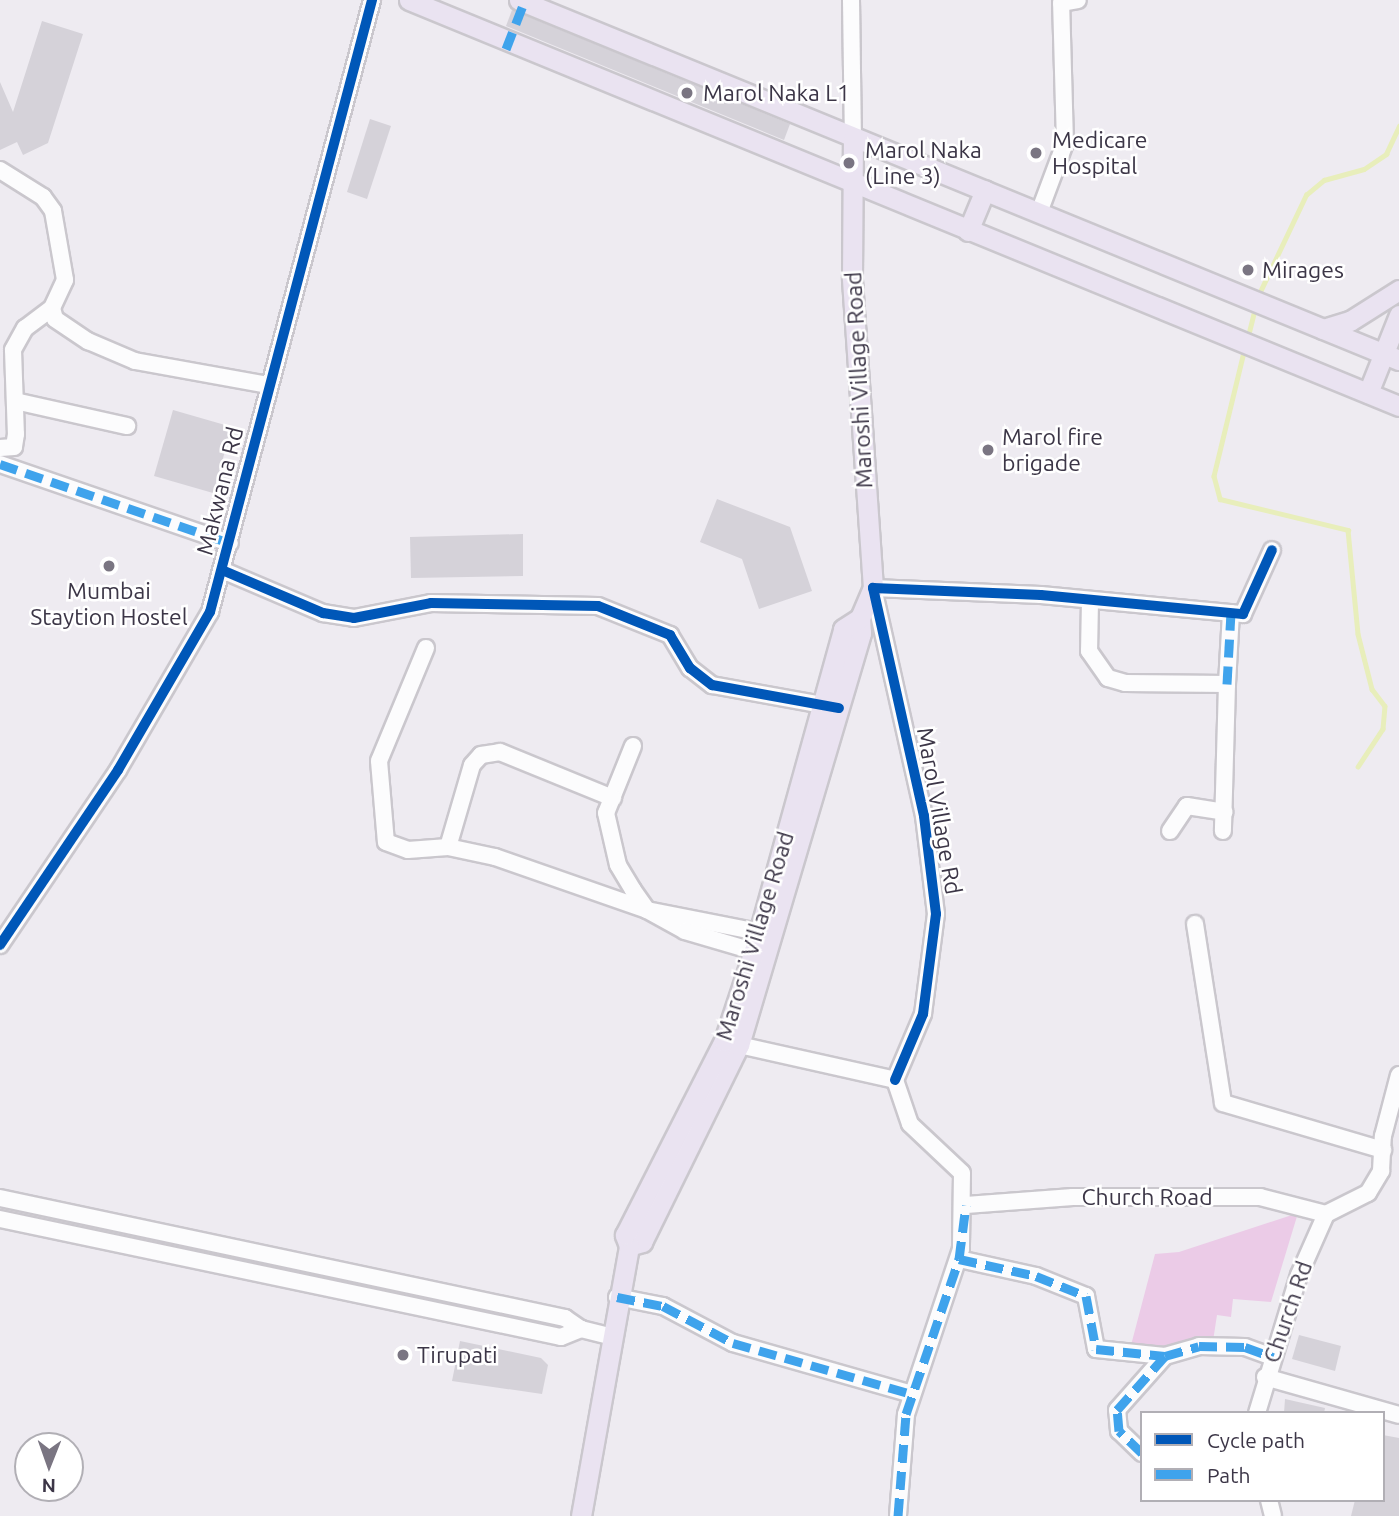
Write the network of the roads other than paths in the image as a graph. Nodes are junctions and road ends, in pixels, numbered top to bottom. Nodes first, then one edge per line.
1 (372, 0) edge
2 (409, 0) edge
3 (519, 0) edge
4 (851, 0) edge
5 (1078, 0) edge
6 (853, 138) junction
7 (0, 170) edge
8 (855, 183) junction
9 (985, 190) junction
10 (1040, 210) junction
11 (968, 231) junction
12 (1399, 290) edge
13 (52, 309) junction
14 (1399, 315) edge
15 (1323, 328) junction
16 (1391, 357) edge
17 (269, 385) junction
18 (1368, 393) junction
19 (1397, 398) edge
20 (15, 401) junction
21 (127, 426) dead end
22 (0, 448) edge
23 (0, 464) edge
24 (230, 543) junction
25 (1272, 550) dead end
26 (222, 570) junction
27 (873, 588) junction
28 (1090, 601) junction
29 (1231, 613) junction
30 (426, 648) dead end
31 (1227, 684) junction
32 (830, 707) junction
33 (633, 746) dead end
34 (612, 798) junction
35 (1225, 812) junction
36 (1170, 831) dead end
37 (1223, 831) dead end
38 (448, 847) junction
39 (647, 910) junction
40 (1195, 924) dead end
41 (767, 933) junction
42 (0, 945) edge
43 (761, 953) junction
44 (739, 1045) junction
45 (1399, 1074) edge
46 (895, 1080) junction
47 (1383, 1150) junction
48 (0, 1198) edge
49 (965, 1205) junction
50 (1326, 1214) junction
51 (0, 1219) edge
52 (629, 1246) junction
53 (959, 1259) junction
54 (617, 1297) junction
55 (581, 1329) junction
56 (610, 1336) junction
57 (1165, 1356) junction
58 (1273, 1357) junction
59 (1265, 1377) junction
60 (912, 1394) junction
61 (1257, 1411) edge
62 (1385, 1411) edge
63 (1140, 1451) edge
64 (581, 1516) edge
65 (898, 1516) edge

1 - 17 street, Makwana Rd
2 - 8 main road
3 - 6 main road
4 - 6 street
5 - 10 street
6 - 8 main road, Maroshi Village Road
6 - 9 main road
7 - 13 street
8 - 11 main road
8 - 27 main road, Maroshi Village Road
9 - 10 main road
9 - 11 main road
10 - 15 main road
11 - 18 main road
12 - 15 main road
13 - 17 street
13 - 20 street
14 - 16 main road
15 - 16 main road
16 - 18 main road
17 - 24 street, Makwana Rd
18 - 19 main road
20 - 21 street
20 - 22 street
23 - 24 street
24 - 26 street, Makwana Rd
25 - 29 street
26 - 32 street
26 - 42 street, Makwana Rd
27 - 28 street
27 - 32 main road, Maroshi Village Road
27 - 46 street, Marol Village Rd
28 - 29 street
28 - 31 street
29 - 31 street
30 - 38 street
31 - 35 street
32 - 41 main road, Maroshi Village Road
33 - 34 street
34 - 38 street
34 - 39 street
35 - 36 street
35 - 37 street
38 - 39 street
39 - 41 street
39 - 43 street
40 - 47 street
41 - 43 main road, Maroshi Village Road
43 - 44 main road, Maroshi Village Road
43 - 52 main road, Maroshi Village Road
44 - 46 street
44 - 52 main road, Maroshi Village Road
45 - 47 street
46 - 49 street
47 - 50 street
48 - 55 street
49 - 50 street, Church Road
49 - 53 street
50 - 58 street, Church Rd
51 - 55 street
52 - 54 main road, Maroshi Village Road
53 - 57 street
53 - 60 street
54 - 56 main road, Maroshi Village Road
54 - 60 street
55 - 56 street
56 - 64 main road, Maroshi Village Road
57 - 58 street
57 - 63 street
58 - 59 street, Church Rd
59 - 61 street, Church Rd
59 - 62 street
60 - 65 street

